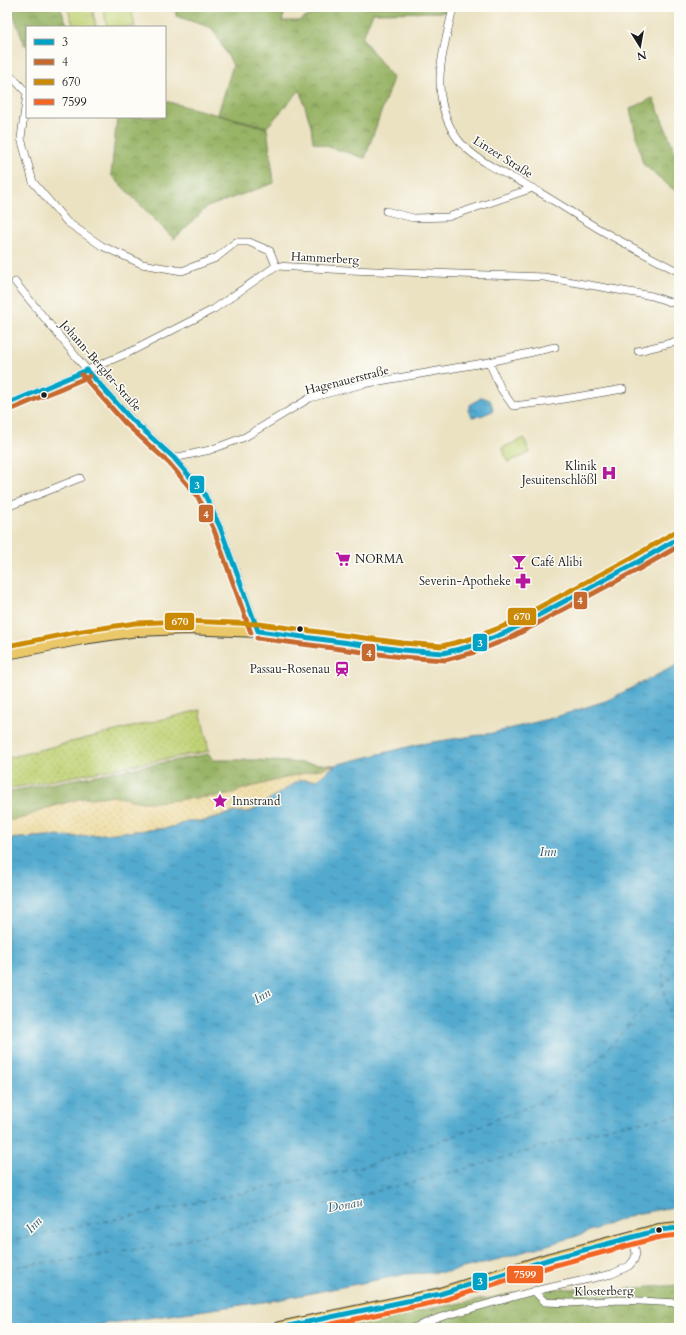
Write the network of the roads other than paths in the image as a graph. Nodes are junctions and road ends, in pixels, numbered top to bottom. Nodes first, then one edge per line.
1 (453, 7) edge
2 (12, 78) dead end
3 (26, 92) edge
4 (26, 100) edge
5 (533, 188) junction
6 (386, 211) dead end
7 (276, 266) junction
8 (679, 272) edge
9 (15, 282) dead end
10 (679, 305) edge
11 (679, 341) edge
12 (556, 347) dead end
13 (638, 351) dead end
14 (489, 362) junction
15 (87, 370) junction
16 (623, 389) dead end
17 (7, 404) edge
18 (174, 458) junction
19 (80, 478) dead end
20 (7, 507) edge
21 (679, 538) edge
22 (258, 631) junction
23 (7, 653) edge
24 (679, 1228) edge
25 (633, 1236) junction
26 (534, 1291) junction
27 (679, 1303) edge
28 (279, 1328) edge
29 (413, 1328) edge

1 - 5 street, Linzer Straße
2 - 3 street, Hammerberg
4 - 7 street, Hammerberg
5 - 6 street, Linzer Straße
5 - 8 street, Linzer Straße
7 - 10 street, Hammerberg
7 - 15 street
9 - 15 street, Johann-Bergler-Straße
11 - 13 street
12 - 14 street, Hagenauerstraße
14 - 16 street
14 - 18 street, Hagenauerstraße
15 - 17 street
15 - 18 street, Johann-Bergler-Straße
18 - 22 street, Johann-Bergler-Straße
19 - 20 street
21 - 22 main road
22 - 23 main road
24 - 25 main road
25 - 26 street, Klosterberg
25 - 28 main road
26 - 27 street, Klosterberg
26 - 29 street, Klosterberg

